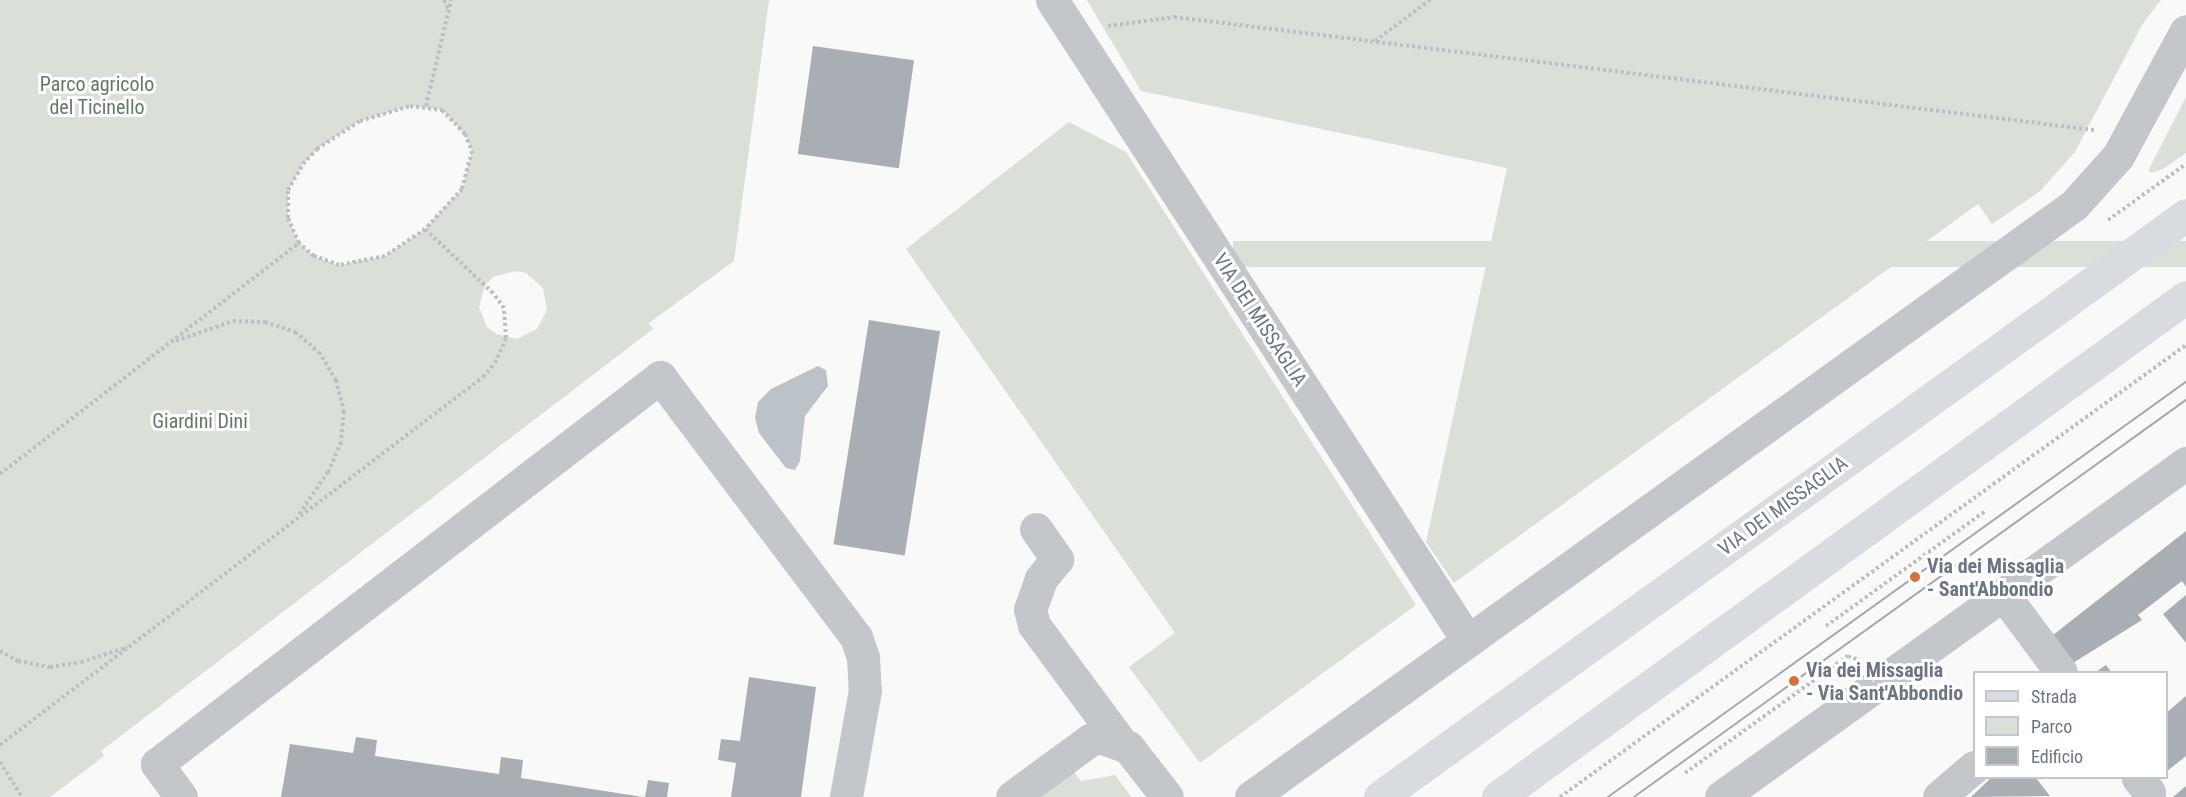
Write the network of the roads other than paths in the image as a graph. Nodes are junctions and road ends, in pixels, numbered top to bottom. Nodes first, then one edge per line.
1 (1052, 0) edge
2 (2186, 31) edge
3 (2186, 215) edge
4 (2186, 297) edge
5 (2186, 463) edge
6 (1036, 529) dead end
7 (2003, 594) junction
8 (1468, 640) junction
9 (2060, 671) edge
10 (1119, 740) junction
11 (1973, 768) edge
12 (181, 797) edge
13 (846, 797) edge
14 (1012, 797) edge
15 (1167, 797) edge
16 (1251, 797) edge
17 (1380, 797) edge
18 (1498, 797) edge
19 (1721, 797) edge
20 (1939, 797) edge

1 - 8 street, VIA DEI MISSAGLIA
2 - 8 street
3 - 17 main road, VIA DEI MISSAGLIA
4 - 18 main road
5 - 7 street
6 - 10 street
7 - 9 street
7 - 19 street
8 - 16 street
10 - 14 street
10 - 15 street
11 - 20 street
12 - 13 street

